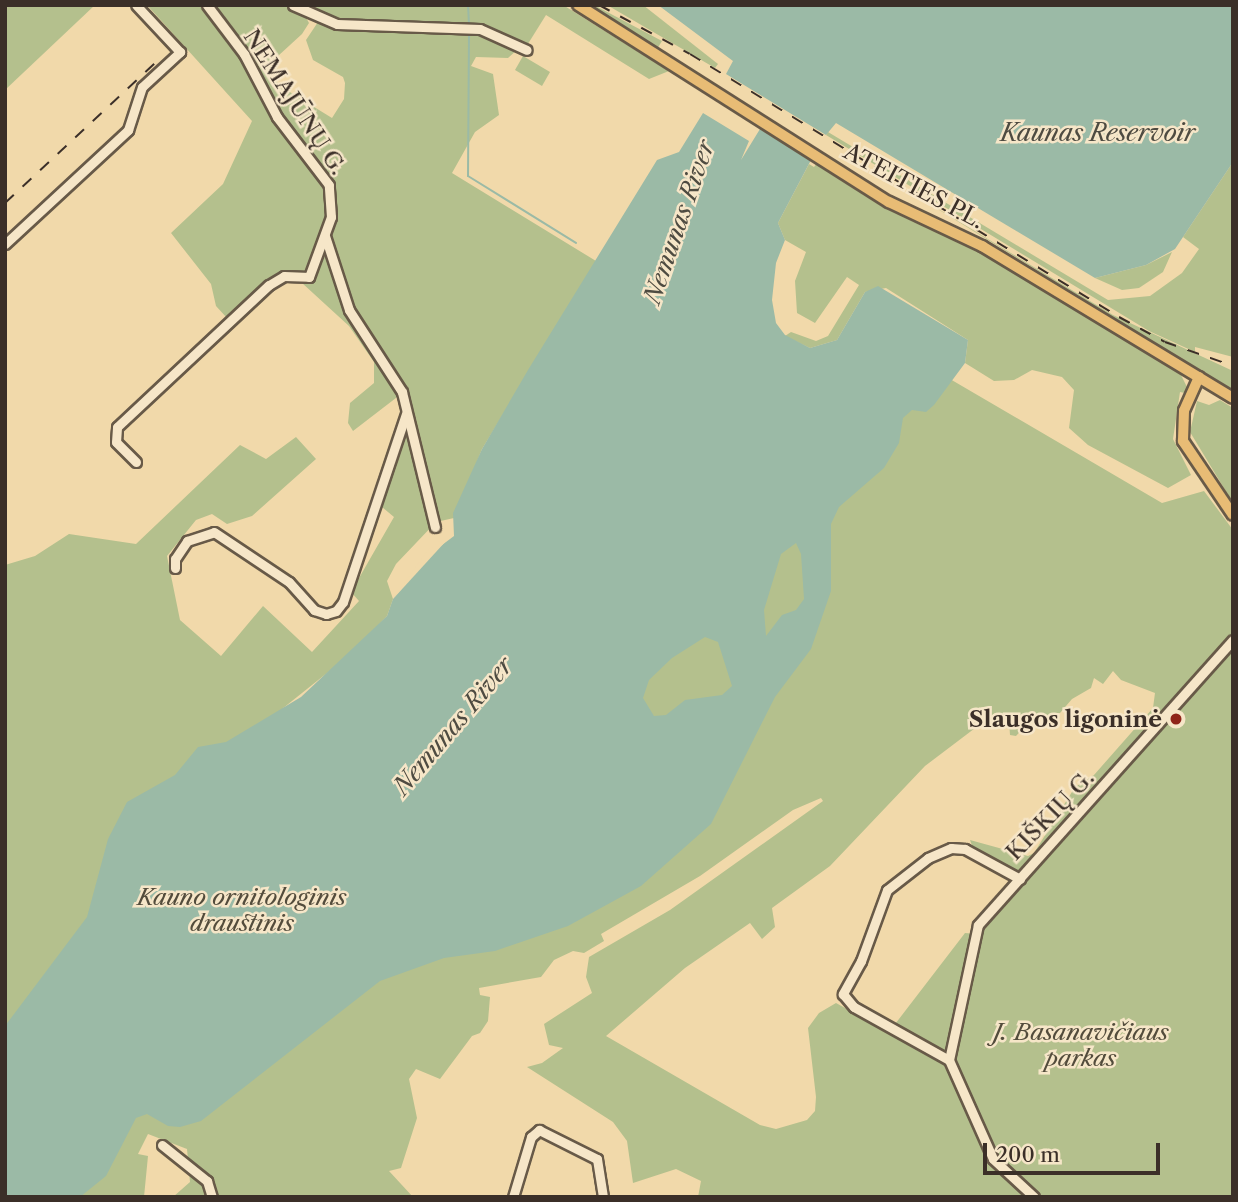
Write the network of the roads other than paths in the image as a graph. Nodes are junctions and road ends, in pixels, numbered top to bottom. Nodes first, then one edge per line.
1 (136, 5) edge
2 (207, 5) edge
3 (293, 5) edge
4 (578, 5) edge
5 (527, 50) dead end
6 (325, 236) junction
7 (5, 244) edge
8 (1199, 377) junction
9 (1233, 398) edge
10 (406, 414) junction
11 (136, 462) dead end
12 (1233, 515) edge
13 (435, 527) dead end
14 (175, 568) dead end
15 (1233, 640) edge
16 (1020, 879) junction
17 (949, 1060) junction
18 (162, 1145) dead end
19 (212, 1197) edge
20 (513, 1197) edge
21 (603, 1197) edge
22 (1034, 1197) edge

1 - 7 street
2 - 6 street, NEMAJŪNŲ G.
3 - 5 street
4 - 8 main road, ATEITIES PL.
6 - 10 street, NEMAJŪNŲ G.
6 - 11 street
8 - 9 main road, ATEITIES PL.
8 - 12 main road
10 - 13 street, NEMAJŪNŲ G.
10 - 14 street
15 - 16 street, KIŠKIŲ G.
16 - 17 street
16 - 17 street, KIŠKIŲ G.
17 - 22 street
18 - 19 street
20 - 21 street

